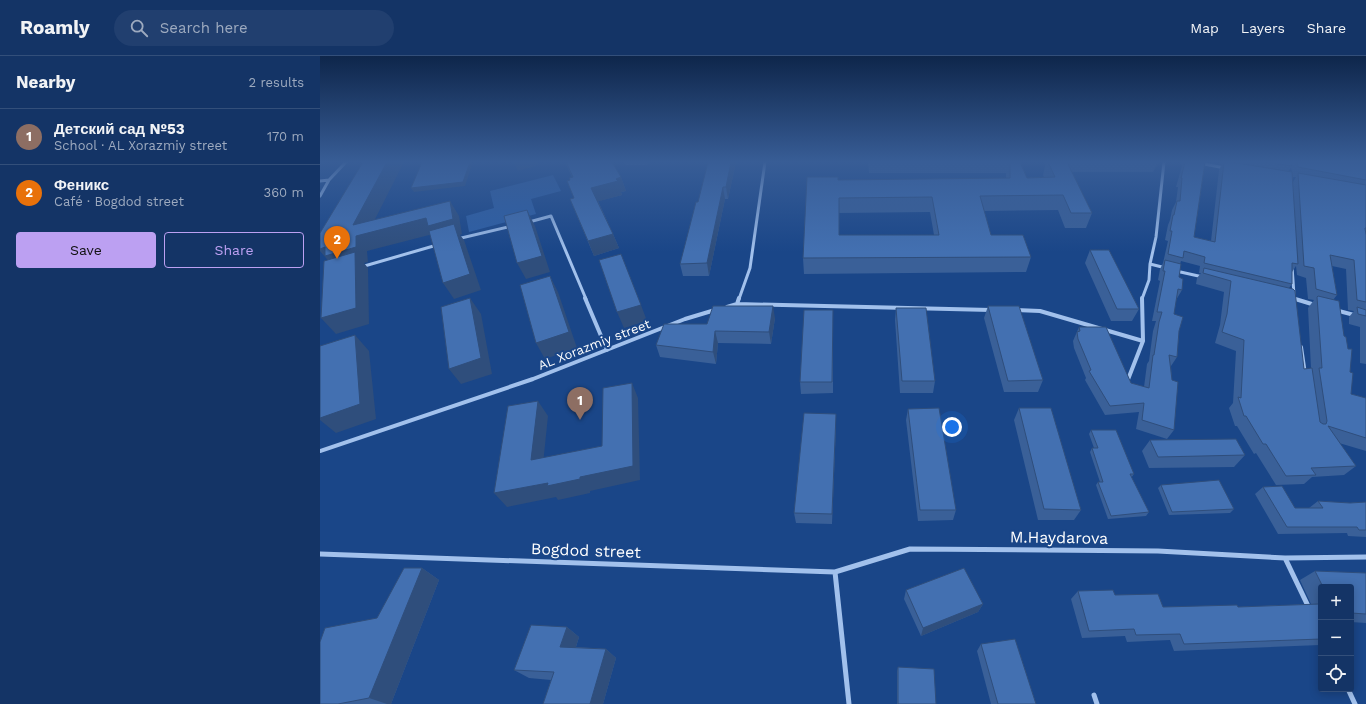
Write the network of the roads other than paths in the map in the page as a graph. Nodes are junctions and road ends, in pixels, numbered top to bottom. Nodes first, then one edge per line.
1 (761, 192) edge
2 (1161, 192) edge
3 (452, 240) edge
4 (444, 242) edge
5 (1292, 262) edge
6 (1150, 264) junction
7 (356, 268) edge
8 (1211, 279) edge
9 (1287, 297) edge
10 (1295, 299) junction
11 (736, 304) junction
12 (1296, 307) edge
13 (1323, 307) edge
14 (1330, 309) edge
15 (996, 310) edge
16 (1011, 310) edge
17 (1366, 318) edge
18 (1143, 341) junction
19 (1301, 346) edge
20 (607, 350) junction
21 (1306, 377) edge
22 (1127, 383) edge
23 (320, 451) edge
24 (320, 554) edge
25 (1366, 557) edge
26 (1285, 558) junction
27 (835, 572) junction
28 (1311, 612) edge
29 (1349, 692) edge
30 (1094, 695) dead end
31 (849, 704) edge
32 (1097, 704) edge
33 (1355, 704) edge

1 - 11 street
2 - 6 street
3 - 20 street
4 - 7 street
5 - 10 street
6 - 8 street
6 - 18 street
9 - 10 street
10 - 12 street
10 - 13 street
11 - 15 street, AL Xorazmiy street
11 - 20 street, AL Xorazmiy street
14 - 17 street
16 - 18 street
18 - 22 street
19 - 21 street
20 - 23 street, AL Xorazmiy street
24 - 27 street, Bogdod street
25 - 26 street, M.Haydarova
26 - 27 street, M.Haydarova
26 - 28 street
27 - 31 street
29 - 33 street
30 - 32 street

